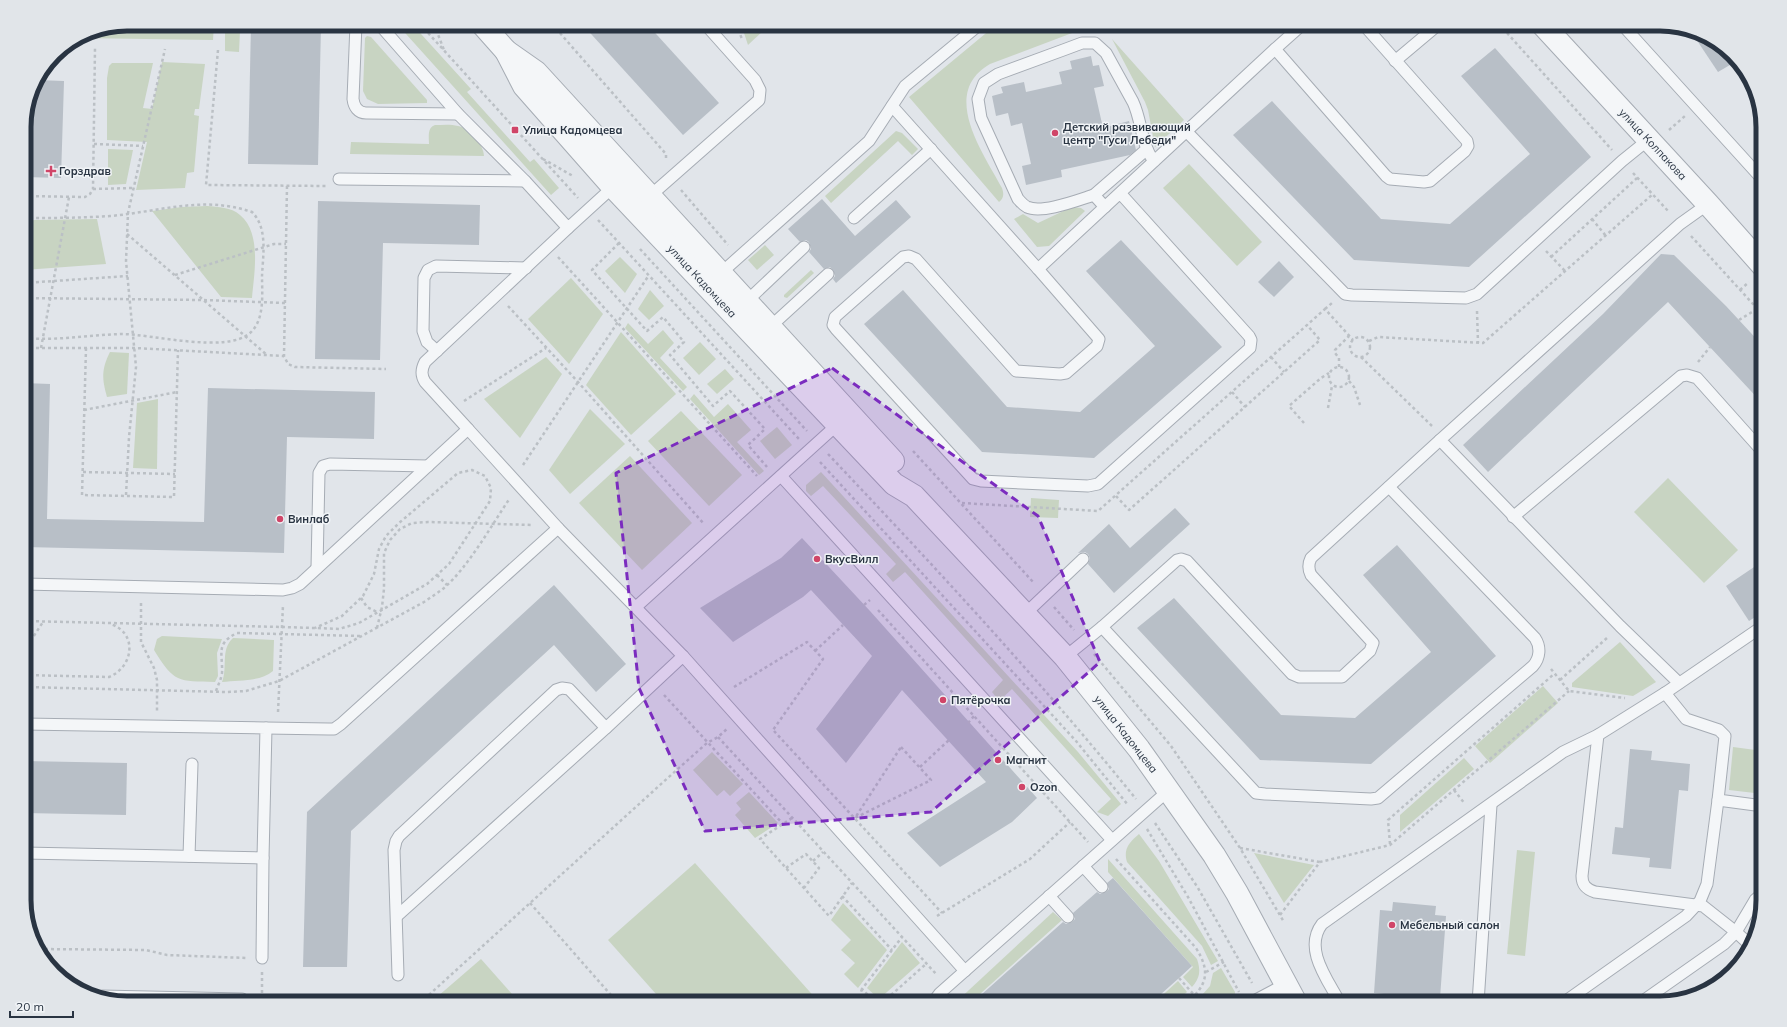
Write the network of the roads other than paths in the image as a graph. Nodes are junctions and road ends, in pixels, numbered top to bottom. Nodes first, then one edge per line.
1 (356, 31) edge
2 (385, 31) edge
3 (488, 31) edge
4 (711, 31) edge
5 (972, 31) edge
6 (1295, 31) edge
7 (1369, 31) edge
8 (1431, 31) edge
9 (1549, 31) edge
10 (1628, 31) edge
11 (1275, 49) junction
12 (506, 51) junction
13 (1395, 61) junction
14 (892, 106) junction
15 (458, 114) junction
16 (1186, 131) junction
17 (1656, 137) junction
18 (930, 149) junction
19 (1147, 149) junction
20 (1154, 162) junction
21 (1756, 172) edge
22 (339, 179) dead end
23 (525, 181) junction
24 (613, 187) junction
25 (1120, 193) junction
26 (1094, 195) junction
27 (650, 196) junction
28 (1708, 204) junction
29 (1105, 207) junction
30 (854, 218) dead end
31 (568, 228) junction
32 (804, 247) dead end
33 (1756, 258) edge
34 (526, 268) junction
35 (1038, 269) junction
36 (721, 273) junction
37 (828, 274) dead end
38 (747, 301) junction
39 (770, 326) junction
40 (436, 351) junction
41 (838, 424) junction
42 (468, 429) junction
43 (1441, 438) junction
44 (1756, 444) edge
45 (428, 466) junction
46 (781, 476) junction
47 (1388, 487) junction
48 (914, 496) junction
49 (1513, 517) junction
50 (558, 528) junction
51 (1083, 558) dead end
52 (317, 568) junction
53 (31, 584) edge
54 (636, 607) junction
55 (1025, 614) junction
56 (1102, 627) junction
57 (1756, 631) edge
58 (683, 656) junction
59 (1065, 657) junction
60 (1679, 683) junction
61 (1665, 693) junction
62 (31, 724) edge
63 (266, 728) junction
64 (606, 728) junction
65 (1598, 735) junction
66 (192, 764) dead end
67 (1169, 790) junction
68 (1718, 800) junction
69 (1491, 804) junction
70 (1756, 805) edge
71 (1108, 843) junction
72 (31, 852) edge
73 (189, 856) junction
74 (263, 858) junction
75 (1083, 866) junction
76 (1102, 887) dead end
77 (1049, 896) junction
78 (1756, 899) edge
79 (1696, 905) junction
80 (397, 916) junction
81 (1068, 917) dead end
82 (1736, 932) junction
83 (1746, 942) edge
84 (262, 958) road end
85 (965, 971) junction
86 (398, 975) dead end
87 (1291, 994) edge
88 (938, 996) edge
89 (1276, 996) edge
90 (1336, 996) edge
91 (1478, 996) edge
92 (1573, 996) edge
93 (1650, 996) edge

1 - 15 lane
2 - 15 lane
3 - 12 street, улица Кадомцева
4 - 27 lane
5 - 14 lane
6 - 11 lane
7 - 13 lane
8 - 13 lane
9 - 17 street, улица Колпакова
10 - 21 lane
11 - 13 lane
11 - 16 lane
12 - 24 street, улица Кадомцева
12 - 27 street, улица Кадомцева
14 - 18 lane
14 - 36 lane
15 - 23 lane
16 - 17 lane
16 - 20 lane
17 - 28 street, улица Колпакова
18 - 30 lane
18 - 35 lane
19 - 20 lane
19 - 26 lane
19 - 26 lane
20 - 25 lane
22 - 23 lane
23 - 31 lane
24 - 31 lane
24 - 41 street, улица Кадомцева
25 - 29 lane
25 - 35 lane
26 - 29 lane
27 - 36 street, улица Кадомцева
28 - 33 street, улица Колпакова
28 - 43 lane
29 - 35 lane
31 - 34 lane
32 - 38 lane
34 - 40 lane
34 - 40 lane
36 - 38 street, улица Кадомцева
37 - 39 lane
38 - 39 street, улица Кадомцева
39 - 48 street, улица Кадомцева
40 - 42 lane
41 - 46 lane
41 - 48 street, улица Кадомцева
42 - 45 lane
42 - 50 lane
43 - 47 lane
43 - 49 lane
44 - 49 lane
45 - 52 lane
45 - 52 lane
46 - 54 lane
46 - 71 lane
47 - 56 lane
47 - 56 lane
48 - 55 street, улица Кадомцева
49 - 60 lane
50 - 54 lane
50 - 63 lane
51 - 55 lane
52 - 53 lane
54 - 58 lane
55 - 59 street, улица Кадомцева
56 - 59 lane
57 - 60 lane
58 - 64 lane
58 - 85 lane
59 - 67 street, улица Кадомцева
60 - 61 lane
61 - 65 lane
61 - 68 lane
62 - 63 lane
63 - 74 lane
64 - 80 lane
64 - 80 lane
65 - 69 lane
65 - 79 lane
66 - 73 lane
67 - 71 lane
67 - 87 street, улица Кадомцева
68 - 70 lane
68 - 79 lane
69 - 90 lane
69 - 91 lane
71 - 75 lane
72 - 73 lane
73 - 74 lane
74 - 84 lane
75 - 76 lane
75 - 77 lane
77 - 81 lane
77 - 85 lane
78 - 82 lane
79 - 82 lane
79 - 92 lane
80 - 86 lane
82 - 83 lane
82 - 93 lane
85 - 88 lane
87 - 89 lane

